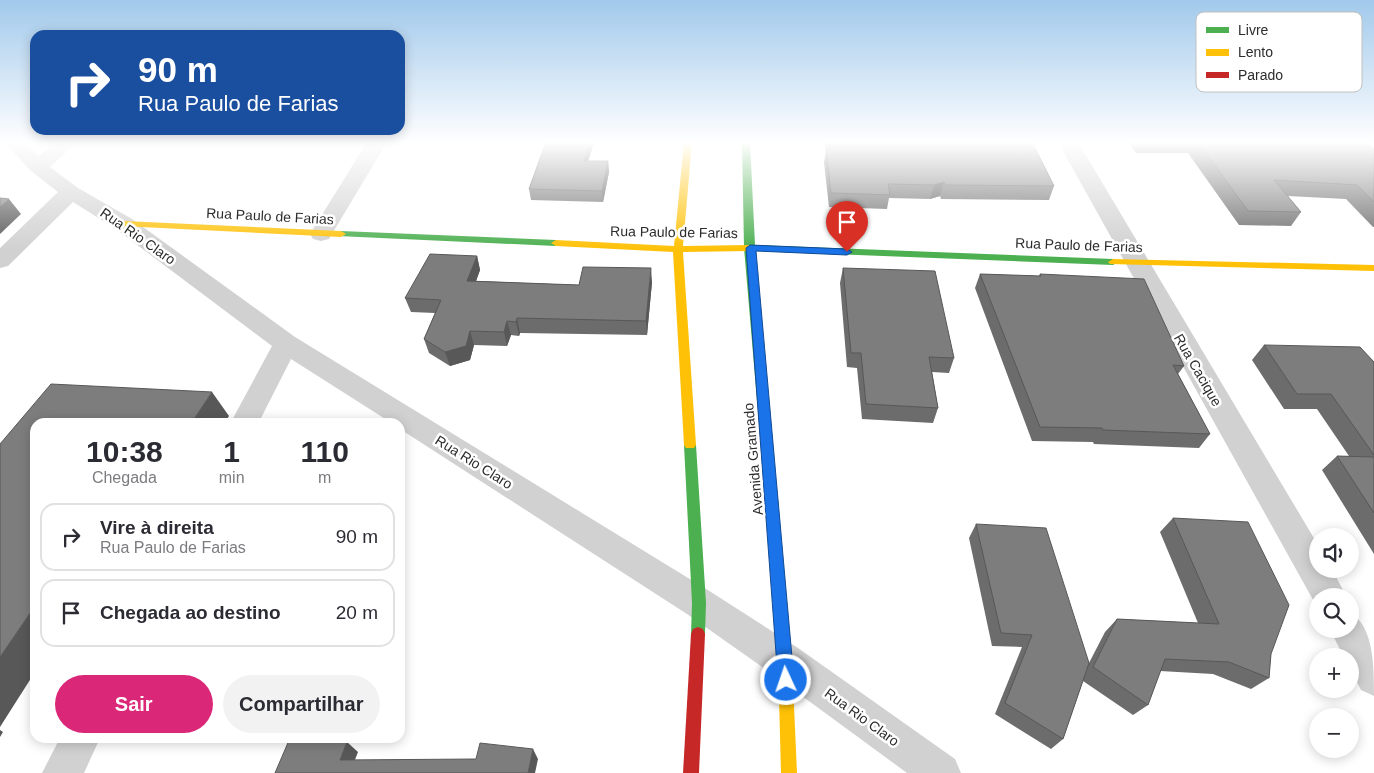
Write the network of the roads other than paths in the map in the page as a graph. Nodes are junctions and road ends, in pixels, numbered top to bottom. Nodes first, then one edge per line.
1 (53, 178) edge
2 (355, 178) edge
3 (685, 178) edge
4 (747, 178) edge
5 (1088, 178) edge
6 (71, 192) junction
7 (124, 224) junction
8 (320, 234) junction
9 (750, 248) junction
10 (678, 249) junction
11 (0, 261) edge
12 (1136, 262) junction
13 (1374, 268) edge
14 (286, 343) junction
15 (247, 418) edge
16 (1325, 588) edge
17 (699, 603) junction
18 (1353, 638) edge
19 (785, 662) junction
20 (1374, 677) edge
21 (78, 743) edge
22 (62, 773) edge
23 (691, 773) edge
24 (789, 773) edge
25 (940, 773) edge

1 - 6 street, Rua Rio Claro
2 - 8 street
3 - 10 street
4 - 9 street, Avenida Gramado
5 - 12 street, Rua Cacique
6 - 7 street, Rua Rio Claro
6 - 11 street
7 - 8 street, Rua Paulo de Farias
7 - 14 street, Rua Rio Claro
8 - 10 street, Rua Paulo de Farias
9 - 10 street, Rua Paulo de Farias
9 - 12 street, Rua Paulo de Farias
9 - 19 street, Avenida Gramado
10 - 17 street
12 - 13 street, Rua Paulo de Farias
12 - 16 street, Rua Cacique
14 - 15 street
14 - 17 street, Rua Rio Claro
17 - 19 street, Rua Rio Claro
17 - 23 street
18 - 20 street
19 - 24 street, Avenida Gramado
19 - 25 street, Rua Rio Claro
21 - 22 street

